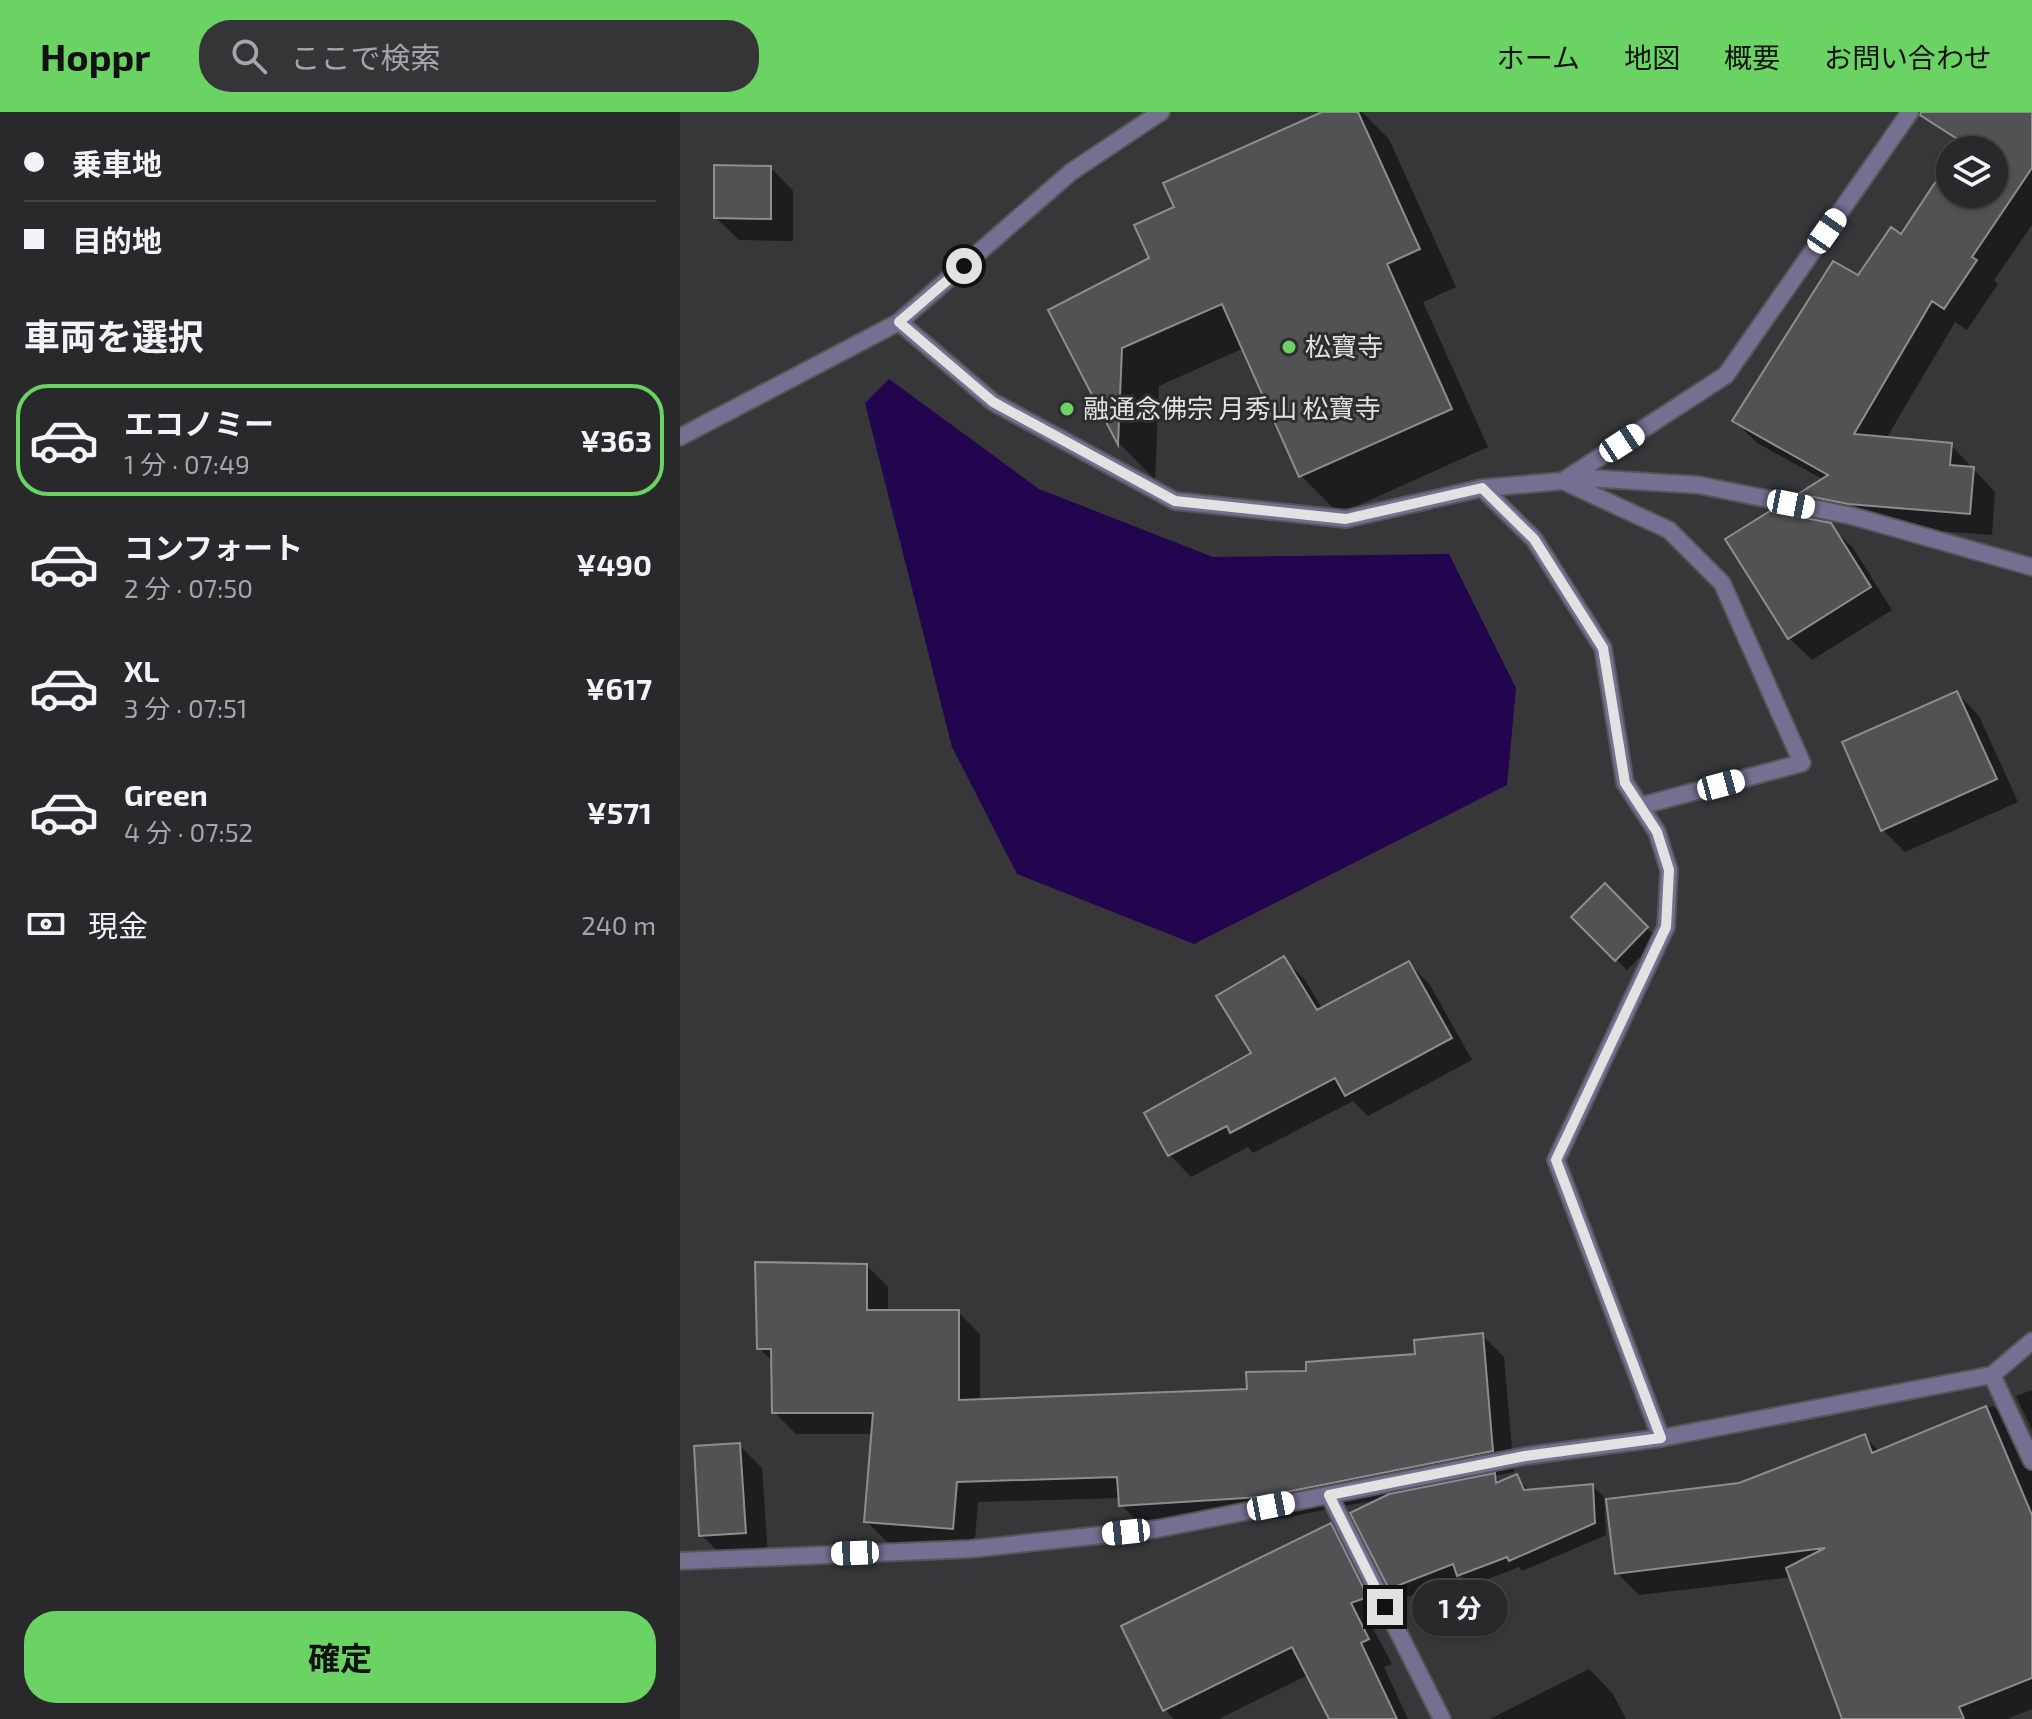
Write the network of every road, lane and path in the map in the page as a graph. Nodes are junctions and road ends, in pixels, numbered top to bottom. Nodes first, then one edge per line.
1 (1161, 112) edge
2 (1910, 112) edge
3 (899, 322) junction
4 (680, 437) edge
5 (1567, 479) junction
6 (1482, 488) junction
7 (2032, 567) edge
8 (1640, 806) junction
9 (2032, 1341) edge
10 (1992, 1375) junction
11 (1661, 1438) junction
12 (2032, 1461) edge
13 (1329, 1495) junction
14 (680, 1561) edge
15 (1442, 1719) edge

1 - 3 street
2 - 5 street
3 - 4 street
3 - 6 street
5 - 6 street
5 - 7 street
5 - 8 street
6 - 8 street
8 - 11 street
9 - 10 street
10 - 11 street
10 - 12 street
11 - 13 street
13 - 14 street
13 - 15 street

